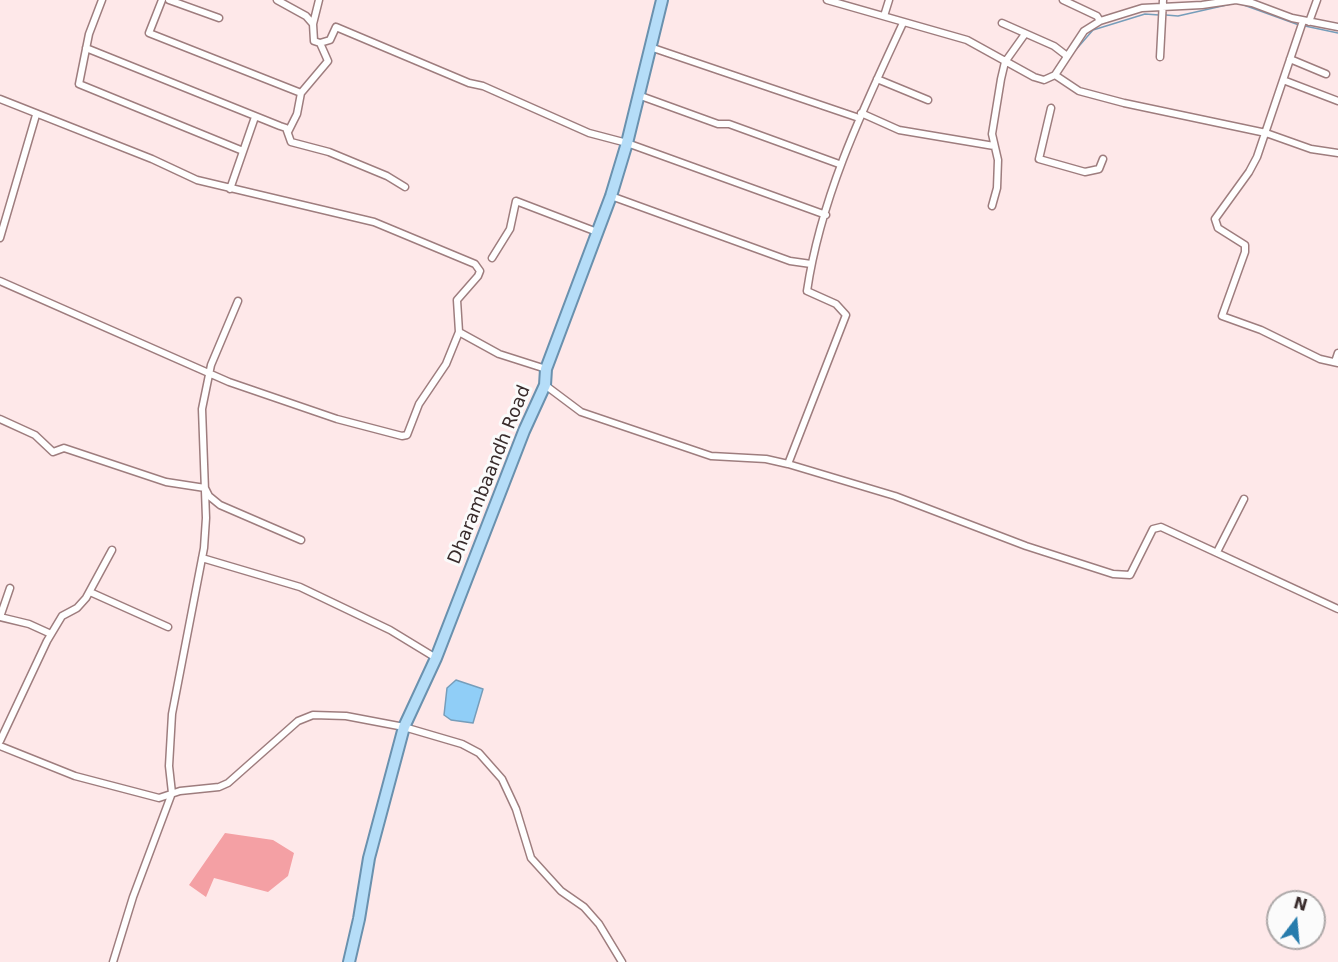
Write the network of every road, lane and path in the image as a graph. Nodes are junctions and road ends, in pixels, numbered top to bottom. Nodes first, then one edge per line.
1 (102, 0) edge
2 (162, 0) edge
3 (169, 0) edge
4 (277, 0) edge
5 (319, 0) edge
6 (662, 0) edge
7 (827, 0) edge
8 (889, 0) edge
9 (1063, 0) edge
10 (1317, 0) edge
11 (1162, 3) edge
12 (884, 16) junction
13 (219, 18) dead end
14 (1100, 21) junction
15 (1306, 21) junction
16 (903, 23) junction
17 (1002, 23) dead end
18 (313, 24) junction
19 (1338, 27) edge
20 (1025, 34) junction
21 (320, 43) junction
22 (650, 47) junction
23 (86, 48) junction
24 (1067, 56) junction
25 (1160, 57) dead end
26 (1290, 59) junction
27 (1005, 62) junction
28 (1326, 74) dead end
29 (1055, 75) junction
30 (877, 79) junction
31 (1283, 80) junction
32 (301, 93) junction
33 (638, 95) junction
34 (0, 99) edge
35 (928, 100) dead end
36 (1338, 101) edge
37 (1052, 108) dead end
38 (36, 115) junction
39 (860, 115) junction
40 (255, 117) junction
41 (288, 132) junction
42 (1266, 133) junction
43 (627, 143) junction
44 (994, 147) junction
45 (243, 151) junction
46 (1338, 153) edge
47 (1103, 159) dead end
48 (839, 164) junction
49 (405, 187) dead end
50 (230, 189) junction
51 (611, 196) junction
52 (992, 206) dead end
53 (826, 215) junction
54 (597, 232) junction
55 (0, 238) edge
56 (492, 258) dead end
57 (811, 264) junction
58 (0, 281) edge
59 (238, 301) dead end
60 (459, 332) junction
61 (1338, 353) edge
62 (1336, 362) edge
63 (546, 369) junction
64 (209, 371) junction
65 (545, 385) junction
66 (0, 419) edge
67 (788, 464) junction
68 (205, 488) junction
69 (1244, 499) dead end
70 (300, 540) dead end
71 (112, 550) dead end
72 (1217, 552) junction
73 (202, 558) junction
74 (9, 588) dead end
75 (90, 592) junction
76 (1338, 609) edge
77 (168, 627) dead end
78 (51, 634) junction
79 (436, 658) junction
80 (404, 727) junction
81 (0, 741) edge
82 (0, 746) edge
83 (172, 793) junction
84 (113, 962) edge
85 (349, 962) edge
86 (622, 962) edge

1 - 23 street
2 - 32 street
3 - 13 street
4 - 18 street
5 - 18 street
6 - 22 main road, Dharambaandh Road
7 - 12 street
8 - 12 street
9 - 14 street
10 - 15 street
11 - 14 street
11 - 15 street
11 - 25 street
12 - 16 street
14 - 24 street
15 - 19 street
15 - 26 street
16 - 27 street
16 - 30 street
17 - 20 street
18 - 21 street
20 - 24 street
20 - 27 street
21 - 32 street
21 - 43 street
22 - 33 main road, Dharambaandh Road
22 - 39 street
23 - 40 street
23 - 45 street
24 - 29 street
26 - 28 street
26 - 31 street
27 - 29 street
27 - 44 street
29 - 42 street
30 - 35 street
30 - 39 street
31 - 36 street
31 - 42 street
32 - 41 street
33 - 43 main road, Dharambaandh Road
33 - 48 street
34 - 38 street
37 - 47 street
38 - 50 street
38 - 55 street
39 - 44 street
39 - 48 street
40 - 41 street
40 - 45 street
41 - 49 street
42 - 46 street
42 - 62 street
43 - 51 main road, Dharambaandh Road
43 - 53 street
44 - 52 street
45 - 50 street
48 - 53 street
50 - 60 street
51 - 54 main road, Dharambaandh Road
51 - 57 street
53 - 57 street
54 - 56 street
54 - 63 main road, Dharambaandh Road
57 - 67 street
58 - 64 street
59 - 64 street
60 - 63 street
60 - 64 street
61 - 62 street
63 - 65 main road, Dharambaandh Road
64 - 68 street
65 - 67 street
65 - 79 main road, Dharambaandh Road
66 - 68 street
67 - 72 street
68 - 70 street
68 - 73 street
69 - 72 street
71 - 75 street
72 - 76 street
73 - 79 street
73 - 83 street
74 - 78 street
75 - 77 street
75 - 78 street
78 - 81 street
79 - 80 main road, Dharambaandh Road
80 - 83 street
80 - 85 main road, Dharambaandh Road
80 - 86 street
82 - 83 street
83 - 84 street

